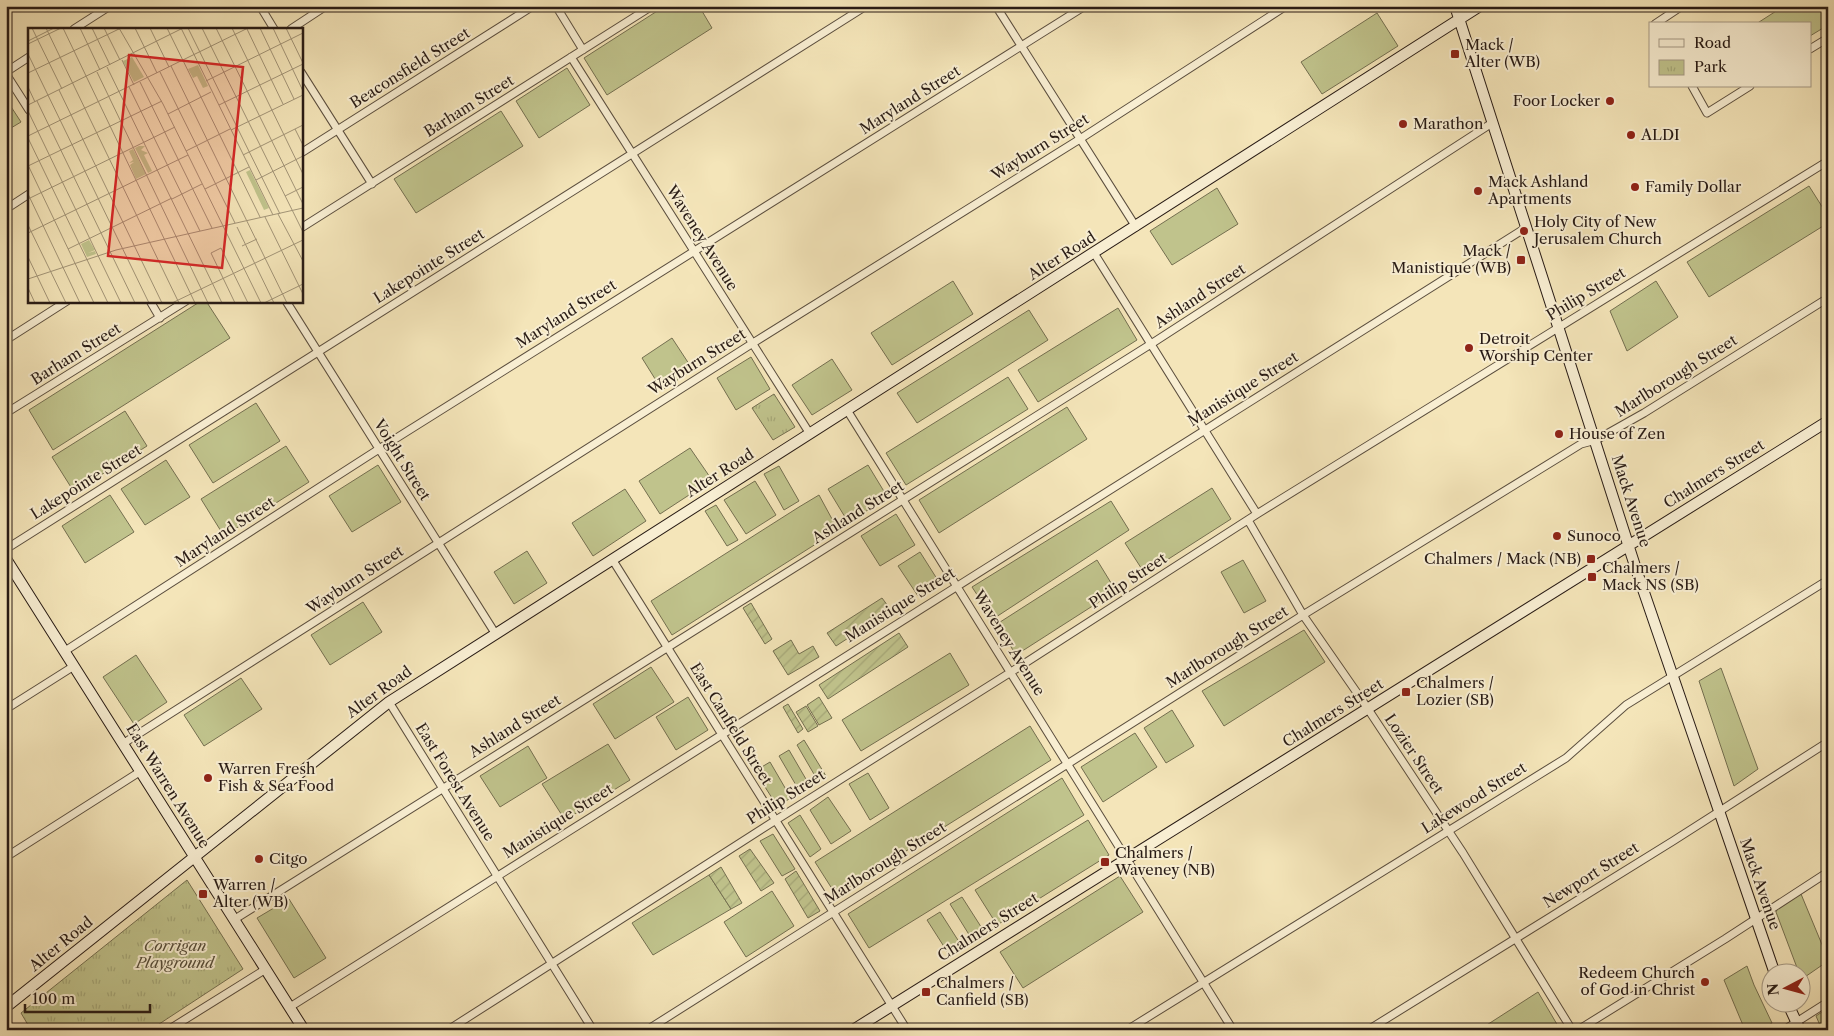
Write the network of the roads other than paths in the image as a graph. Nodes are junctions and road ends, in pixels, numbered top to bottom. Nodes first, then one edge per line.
1 (110, 6) edge
2 (260, 6) edge
3 (326, 6) edge
4 (533, 6) edge
5 (556, 6) edge
6 (652, 6) edge
7 (866, 6) edge
8 (996, 6) edge
9 (1085, 6) edge
10 (1286, 6) edge
11 (1455, 6) edge
12 (1480, 6) edge
13 (1682, 6) edge
14 (1460, 20) junction
15 (1658, 22) edge
16 (76, 28) edge
17 (273, 28) edge
18 (293, 28) edge
19 (1828, 38) edge
20 (1022, 46) junction
21 (1812, 48) edge
22 (583, 50) junction
23 (571, 57) junction
24 (28, 58) edge
25 (6, 73) edge
26 (302, 74) edge
27 (1693, 88) edge
28 (1747, 88) edge
29 (28, 108) edge
30 (1492, 123) junction
31 (338, 130) junction
32 (1080, 139) junction
33 (302, 152) edge
34 (633, 154) junction
35 (1828, 161) edge
36 (372, 184) junction
37 (28, 195) edge
38 (6, 208) edge
39 (302, 227) edge
40 (1136, 227) junction
41 (1527, 228) junction
42 (694, 250) junction
43 (1094, 254) junction
44 (1828, 298) edge
45 (65, 302) edge
46 (151, 302) edge
47 (184, 302) edge
48 (287, 302) edge
49 (160, 318) junction
50 (1559, 326) junction
51 (6, 340) edge
52 (753, 343) junction
53 (1151, 344) junction
54 (318, 353) junction
55 (847, 410) junction
56 (6, 414) edge
57 (1828, 421) edge
58 (1204, 430) junction
59 (810, 434) junction
60 (1596, 440) junction
61 (379, 449) junction
62 (904, 500) junction
63 (1257, 514) junction
64 (1248, 520) junction
65 (438, 543) junction
66 (1629, 546) junction
67 (6, 549) edge
68 (6, 559) edge
69 (612, 559) junction
70 (1828, 580) edge
71 (958, 586) junction
72 (1303, 615) junction
73 (495, 633) junction
74 (667, 648) junction
75 (65, 651) junction
76 (74, 666) junction
77 (1011, 672) junction
78 (1673, 677) junction
79 (388, 702) junction
80 (6, 709) edge
81 (1368, 709) junction
82 (722, 734) junction
83 (1828, 742) edge
84 (124, 744) junction
85 (1067, 765) junction
86 (141, 770) junction
87 (443, 788) junction
88 (1719, 812) junction
89 (776, 820) junction
90 (1448, 831) junction
91 (195, 855) junction
92 (6, 856) edge
93 (1126, 859) junction
94 (1828, 872) edge
95 (498, 877) junction
96 (833, 912) junction
97 (1755, 918) junction
98 (235, 919) junction
99 (1516, 939) junction
100 (552, 964) junction
101 (1771, 964) edge
102 (266, 969) junction
103 (1203, 982) junction
104 (1828, 1002) edge
105 (891, 1005) junction
106 (6, 1007) edge
107 (290, 1007) junction
108 (1793, 1014) edge
109 (1798, 1026) edge
110 (168, 1030) edge
111 (304, 1030) edge
112 (448, 1030) edge
113 (593, 1030) edge
114 (647, 1030) edge
115 (853, 1030) edge
116 (906, 1030) edge
117 (1127, 1030) edge
118 (1233, 1030) edge
119 (1368, 1030) edge
120 (1572, 1030) edge
121 (1578, 1030) edge
122 (1784, 1030) edge

1 - 16 street
2 - 17 street
3 - 18 street
4 - 31 street, Beaconsfield Street
5 - 22 street
6 - 22 street, Barham Street
7 - 34 street, Lakepointe Street
8 - 20 street
9 - 20 street, Maryland Street
10 - 32 street, Wayburn Street
11 - 14 street, Mack Avenue
12 - 14 street, Alter Road
13 - 15 street
14 - 30 street, Mack Avenue
14 - 40 street, Alter Road
19 - 21 street
20 - 32 street
20 - 42 street, Maryland Street
22 - 23 street, Barham Street
23 - 34 street, Waveney Avenue
23 - 36 street, Barham Street
24 - 25 street
25 - 29 street
26 - 31 street
27 - 28 street
30 - 41 street, Mack Avenue
30 - 53 street, Ashland Street
31 - 33 street, Beaconsfield Street
31 - 36 street
32 - 40 street
32 - 52 street, Wayburn Street
34 - 42 street, Waveney Avenue
34 - 54 street, Lakepointe Street
35 - 50 street, Philip Street
36 - 39 street, Barham Street
37 - 38 street
40 - 43 street, Alter Road
41 - 50 street, Mack Avenue
41 - 58 street, Manistique Street
42 - 52 street, Waveney Avenue
42 - 61 street, Maryland Street
43 - 53 street
43 - 55 street, Alter Road
44 - 60 street, Marlborough Street
45 - 51 street
46 - 49 street
47 - 49 street, Barham Street
48 - 54 street, Voight Street
49 - 56 street, Barham Street
50 - 60 street, Mack Avenue
50 - 63 street, Philip Street
52 - 59 street, Waveney Avenue
52 - 65 street, Wayburn Street
53 - 58 street
53 - 62 street, Ashland Street
54 - 61 street, Voight Street
54 - 67 street, Lakepointe Street
55 - 59 street, Alter Road
55 - 62 street, Waveney Avenue
57 - 66 street, Chalmers Street
58 - 63 street
58 - 71 street, Manistique Street
59 - 69 street, Alter Road
60 - 66 street, Mack Avenue
60 - 72 street, Marlborough Street
61 - 65 street, Voight Street
61 - 75 street, Maryland Street
62 - 71 street, Waveney Avenue
62 - 74 street, Ashland Street
63 - 64 street, Philip Street
64 - 72 street, Lozier Street
64 - 77 street, Philip Street
65 - 73 street, Voight Street
65 - 84 street, Wayburn Street
66 - 78 street, Mack Avenue
66 - 81 street, Chalmers Street
68 - 75 street, East Warren Avenue
69 - 73 street, Alter Road
69 - 74 street, East Canfield Street
70 - 78 street, Lakewood Street
71 - 77 street, Waveney Avenue
71 - 82 street, Manistique Street
72 - 81 street, Lozier Street
72 - 85 street, Marlborough Street
73 - 79 street, Alter Road
74 - 82 street, East Canfield Street
74 - 87 street, Ashland Street
75 - 76 street, East Warren Avenue
76 - 80 street
76 - 84 street, East Warren Avenue
77 - 85 street, Waveney Avenue
77 - 89 street, Philip Street
78 - 88 street, Mack Avenue
78 - 90 street, Lakewood Street
79 - 87 street, East Forest Avenue
79 - 91 street, Alter Road
81 - 90 street, Lozier Street
81 - 93 street, Chalmers Street
82 - 89 street, East Canfield Street
82 - 95 street, Manistique Street
83 - 88 street, Newport Street
84 - 86 street, East Warren Avenue
85 - 93 street, Waveney Avenue
85 - 96 street, Marlborough Street
86 - 91 street, East Warren Avenue
86 - 92 street
87 - 95 street, East Forest Avenue
87 - 98 street, Ashland Street
88 - 97 street, Mack Avenue
88 - 99 street, Newport Street
89 - 96 street, East Canfield Street
89 - 100 street, Philip Street
90 - 99 street, Lozier Street
90 - 103 street, Lakewood Street
91 - 98 street, East Warren Avenue
91 - 106 street, Alter Road
93 - 103 street
93 - 105 street, Chalmers Street
94 - 97 street
95 - 100 street, East Forest Avenue
95 - 107 street, Manistique Street
96 - 105 street, East Canfield Street
96 - 114 street, Marlborough Street
97 - 101 street, Mack Avenue
97 - 121 street
98 - 102 street, East Warren Avenue
99 - 119 street, Newport Street
99 - 120 street, Lozier Street
100 - 112 street, Philip Street
100 - 113 street, East Forest Avenue
102 - 107 street, East Warren Avenue
102 - 110 street
103 - 117 street, Lakewood Street
103 - 118 street
104 - 109 street
105 - 115 street, Chalmers Street
105 - 116 street, East Canfield Street
107 - 111 street, East Warren Avenue
108 - 109 street
109 - 122 street

